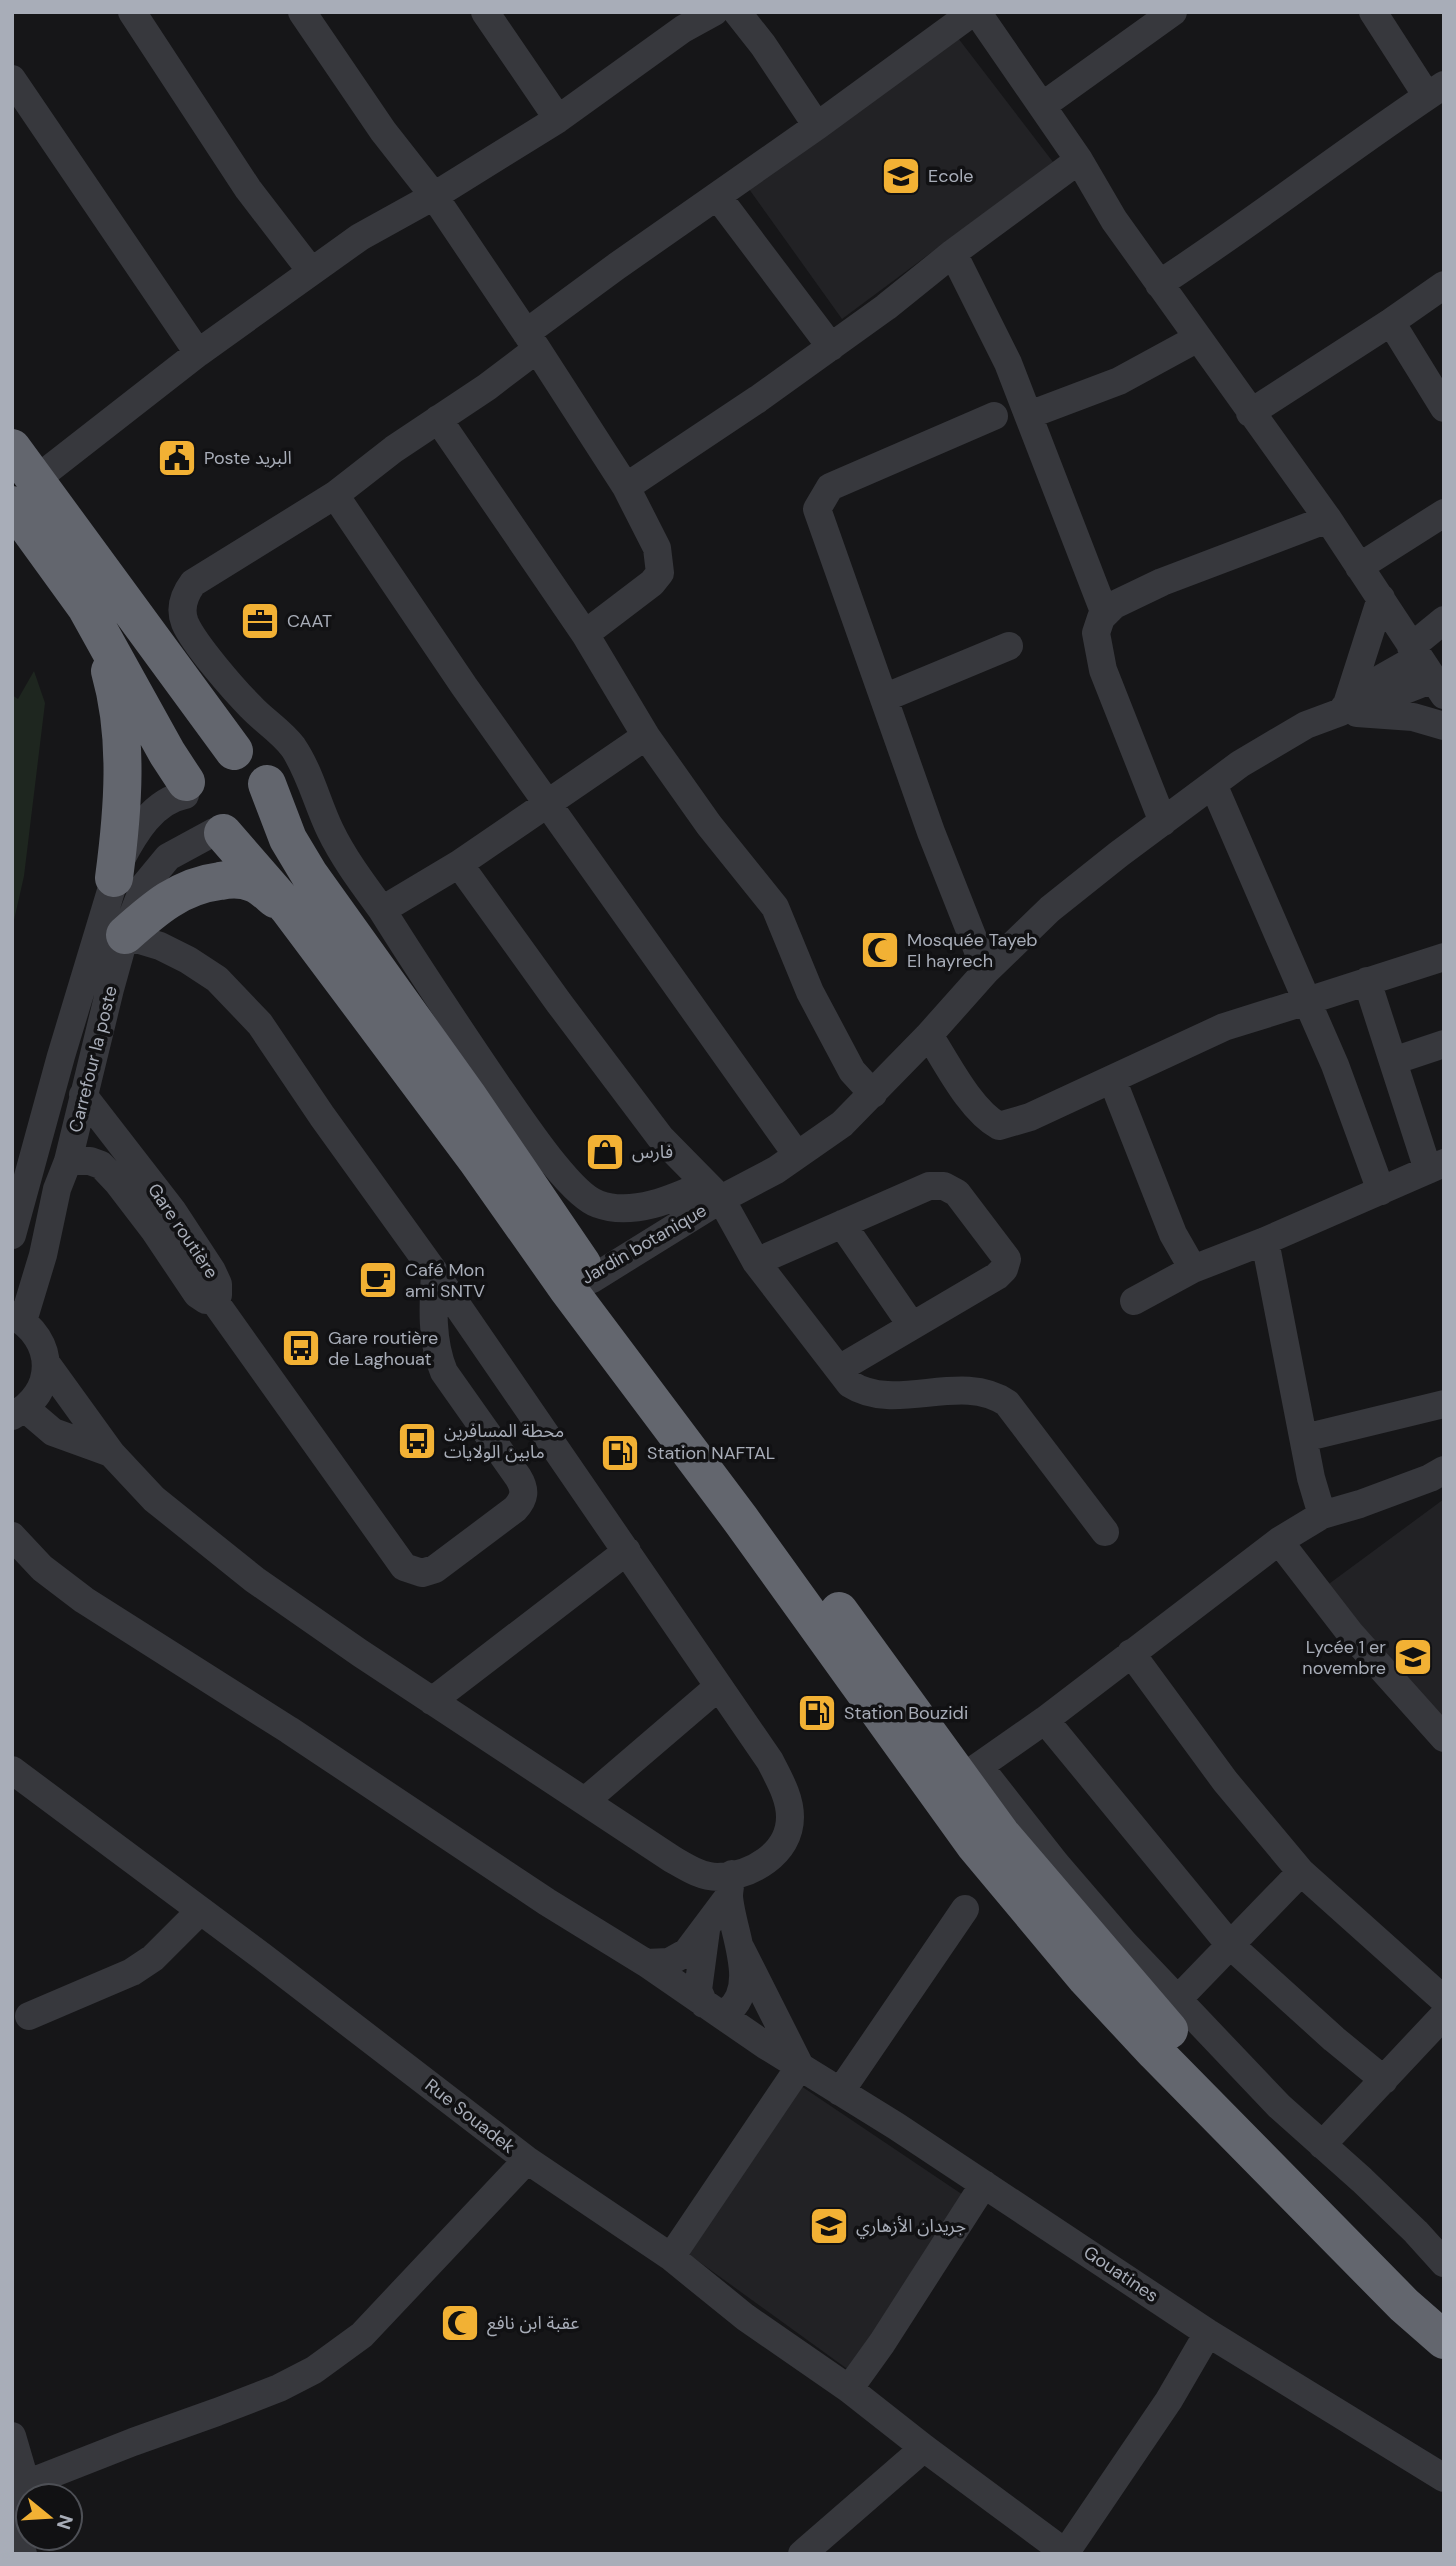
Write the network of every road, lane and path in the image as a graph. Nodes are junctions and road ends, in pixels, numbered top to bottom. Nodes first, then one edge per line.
1 (132, 12) edge
2 (302, 12) edge
3 (485, 12) edge
4 (714, 12) edge
5 (737, 12) edge
6 (974, 12) edge
7 (1173, 12) edge
8 (1373, 12) edge
9 (677, 21) edge
10 (12, 79) edge
11 (1435, 91) edge
12 (1042, 106) junction
13 (558, 119) junction
14 (817, 126) junction
15 (1079, 160) junction
16 (434, 196) junction
17 (718, 197) junction
18 (953, 253) junction
19 (311, 271) junction
20 (1159, 284) junction
21 (1444, 285) edge
22 (1391, 322) junction
23 (1198, 338) junction
24 (532, 341) junction
25 (831, 347) junction
26 (198, 353) junction
27 (1444, 408) edge
28 (1251, 413) junction
29 (1029, 415) junction
30 (994, 416) dead end
31 (438, 419) junction
32 (12, 448) edge
33 (626, 486) junction
34 (23, 493) edge
35 (335, 495) junction
36 (1444, 513) edge
37 (1328, 519) junction
38 (1359, 567) junction
39 (1381, 598) junction
40 (86, 607) junction
41 (1105, 614) junction
42 (1444, 620) edge
43 (584, 634) junction
44 (1009, 646) dead end
45 (1427, 669) edge
46 (884, 698) junction
47 (252, 708) junction
48 (1346, 709) junction
49 (1444, 726) edge
50 (646, 736) junction
51 (238, 752) junction
52 (267, 784) junction
53 (1213, 784) junction
54 (185, 788) junction
55 (546, 804) junction
56 (1163, 822) junction
57 (218, 832) junction
58 (459, 864) junction
59 (114, 878) junction
60 (289, 909) junction
61 (382, 911) junction
62 (112, 932) junction
63 (1444, 957) edge
64 (986, 971) junction
65 (1367, 981) junction
66 (1307, 1001) junction
67 (929, 1035) junction
68 (1444, 1044) edge
69 (1393, 1061) junction
70 (1112, 1079) junction
71 (873, 1094) junction
72 (83, 1095) junction
73 (797, 1155) junction
74 (68, 1161) junction
75 (1436, 1166) edge
76 (713, 1191) junction
77 (1381, 1191) junction
78 (842, 1224) junction
79 (12, 1235) edge
80 (1265, 1241) junction
81 (756, 1262) junction
82 (1193, 1269) junction
83 (435, 1273) junction
84 (579, 1283) junction
85 (213, 1299) junction
86 (1134, 1301) dead end
87 (18, 1318) edge
88 (912, 1326) junction
89 (46, 1363) junction
90 (839, 1369) junction
91 (1444, 1404) edge
92 (19, 1413) edge
93 (1304, 1438) junction
94 (111, 1453) junction
95 (1444, 1470) edge
96 (1322, 1515) junction
97 (1105, 1532) dead end
98 (12, 1536) edge
99 (1279, 1541) junction
100 (627, 1551) junction
101 (1131, 1653) junction
102 (718, 1687) junction
103 (432, 1701) junction
104 (1045, 1720) junction
105 (1444, 1738) edge
106 (12, 1770) edge
107 (970, 1773) junction
108 (585, 1801) junction
109 (1301, 1872) junction
110 (731, 1885) junction
111 (965, 1909) dead end
112 (200, 1911) junction
113 (708, 1924) junction
114 (1230, 1945) junction
115 (741, 1949) junction
116 (646, 1963) junction
117 (1179, 1998) junction
118 (1444, 2000) edge
119 (710, 2008) junction
120 (1444, 2015) edge
121 (29, 2016) dead end
122 (800, 2067) junction
123 (1384, 2080) junction
124 (840, 2092) junction
125 (1322, 2145) junction
126 (527, 2160) junction
127 (984, 2185) junction
128 (671, 2257) junction
129 (1444, 2263) edge
130 (1444, 2308) edge
131 (1208, 2333) junction
132 (1444, 2340) edge
133 (849, 2389) junction
134 (12, 2436) edge
135 (924, 2448) junction
136 (1444, 2478) edge
137 (18, 2482) edge
138 (40, 2482) edge
139 (12, 2520) edge
140 (1055, 2550) edge
141 (23, 2554) edge
142 (802, 2554) edge

1 - 19 street
2 - 16 street
3 - 13 street
4 - 9 street
5 - 14 street
6 - 12 street
6 - 14 street
7 - 12 street
8 - 11 street
9 - 13 street
10 - 26 street
11 - 20 street
12 - 15 street
13 - 16 street
14 - 17 street
15 - 18 street
15 - 20 street
16 - 19 street
16 - 24 street
17 - 24 street
17 - 25 street
18 - 25 street
18 - 29 street
19 - 26 street
20 - 23 street
21 - 22 street
22 - 27 street
22 - 28 street
23 - 28 street
23 - 29 street
24 - 31 street
24 - 33 street
25 - 33 street
26 - 34 street
28 - 37 street
29 - 41 street
30 - 46 street
31 - 35 street
31 - 43 street
32 - 34 highway
33 - 43 street
34 - 40 highway
34 - 51 highway
35 - 47 street
35 - 55 street
36 - 38 street
37 - 38 street
37 - 41 street
38 - 39 street
39 - 45 street
39 - 48 street
40 - 54 highway
40 - 59 highway
41 - 56 street
42 - 45 street
43 - 50 street
44 - 46 street
45 - 48 street
46 - 64 street
47 - 51 street
47 - 61 street
48 - 49 street
48 - 53 street
50 - 55 street
50 - 71 street
51 - 52 highway
51 - 54 highway, Carrefour la poste
52 - 57 highway, Carrefour la poste
52 - 84 highway
53 - 56 street
53 - 66 street
54 - 57 highway
54 - 59 street, Carrefour la poste
55 - 58 street
55 - 73 street
56 - 64 street
57 - 60 highway
57 - 62 street, Carrefour la poste
58 - 61 street
58 - 76 street
59 - 62 street, Carrefour la poste
60 - 62 highway
60 - 84 highway
61 - 76 street
62 - 72 street, Carrefour la poste
62 - 79 street, Carrefour la poste
62 - 83 street
63 - 65 street
64 - 67 street
65 - 66 street
65 - 69 street
66 - 70 street
66 - 77 street
67 - 70 street
67 - 71 street
68 - 69 street
69 - 75 street
70 - 82 street
71 - 73 street
72 - 74 street, Carrefour la poste
72 - 85 street, Gare routière
73 - 76 street
74 - 85 street, Gare routière
74 - 87 street, Carrefour la poste
75 - 77 street
76 - 81 street
76 - 84 street, Jardin botanique
77 - 80 street
78 - 81 street
78 - 88 street
78 - 88 street
80 - 82 street
80 - 93 street
81 - 90 street
82 - 86 street
83 - 85 street
83 - 100 street
84 - 107 highway
84 - 132 highway
87 - 89 street
88 - 90 street
89 - 92 street
89 - 94 street
90 - 97 street
91 - 93 street
92 - 94 street
93 - 96 street
94 - 103 street
95 - 96 street
96 - 99 street
98 - 116 street, Gouatines
99 - 101 street
99 - 105 street
100 - 102 street
100 - 103 street
101 - 104 street
101 - 109 street
102 - 108 street
102 - 110 street
103 - 108 street
104 - 107 street
104 - 114 street
106 - 112 street, Rue Souadek
107 - 117 street
107 - 130 highway
108 - 110 street
109 - 114 street
109 - 118 street
110 - 113 street
110 - 115 street
111 - 124 street
112 - 121 street
112 - 126 street, Rue Souadek
113 - 116 street
113 - 119 street
114 - 117 street
114 - 123 street
115 - 119 street
115 - 122 street
116 - 119 street, Gouatines
117 - 125 street
119 - 122 street, Gouatines
120 - 123 street
122 - 124 street, Gouatines
122 - 128 street
123 - 125 street
124 - 127 street, Gouatines
125 - 129 street
126 - 128 street
126 - 138 street, Rue Souadek
127 - 131 street, Gouatines
127 - 133 street
128 - 133 street
131 - 136 street, Gouatines
131 - 140 street
133 - 135 street
134 - 137 street
135 - 140 street
135 - 142 street
139 - 141 street

